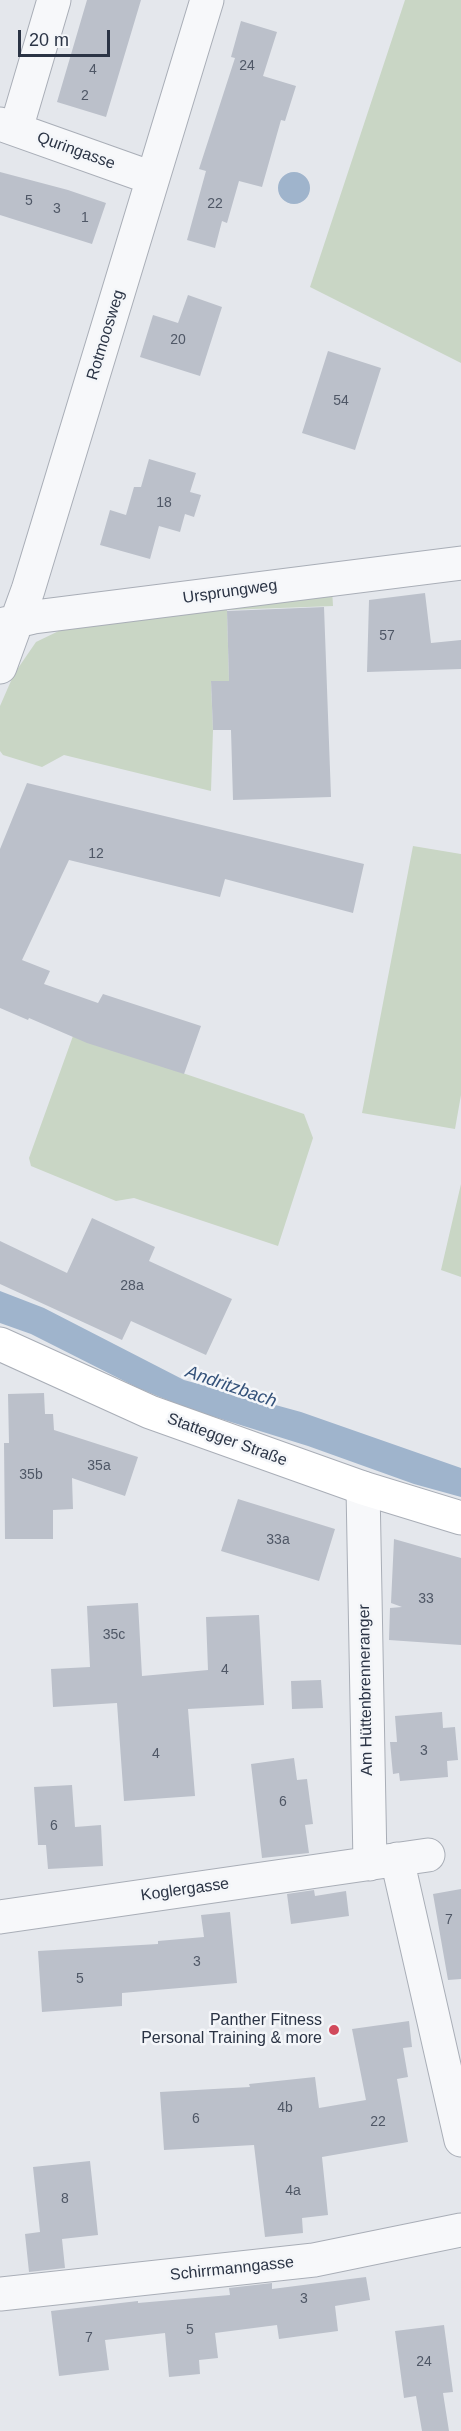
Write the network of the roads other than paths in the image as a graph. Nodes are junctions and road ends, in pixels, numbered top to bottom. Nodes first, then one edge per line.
1 (54, 0) edge
2 (207, 0) edge
3 (8, 126) edge
4 (152, 178) junction
5 (461, 563) edge
6 (9, 624) edge
7 (0, 667) edge
8 (0, 1344) edge
9 (363, 1488) junction
10 (461, 1518) edge
11 (398, 1859) junction
12 (0, 1917) edge
13 (461, 2140) edge
14 (461, 2230) edge
15 (0, 2294) edge

1 - 3 street
2 - 4 street, Rotmoosweg
3 - 4 street, Quringasse
4 - 6 street, Rotmoosweg
5 - 6 street, Ursprungweg
6 - 7 street, Rotmoosweg
8 - 9 street, Stattegger Straße
9 - 10 street, Stattegger Straße
9 - 11 street, Am Hüttenbrenneranger
11 - 12 street, Koglergasse
11 - 13 street, Am Hüttenbrenneranger
14 - 15 street, Schirrmanngasse

